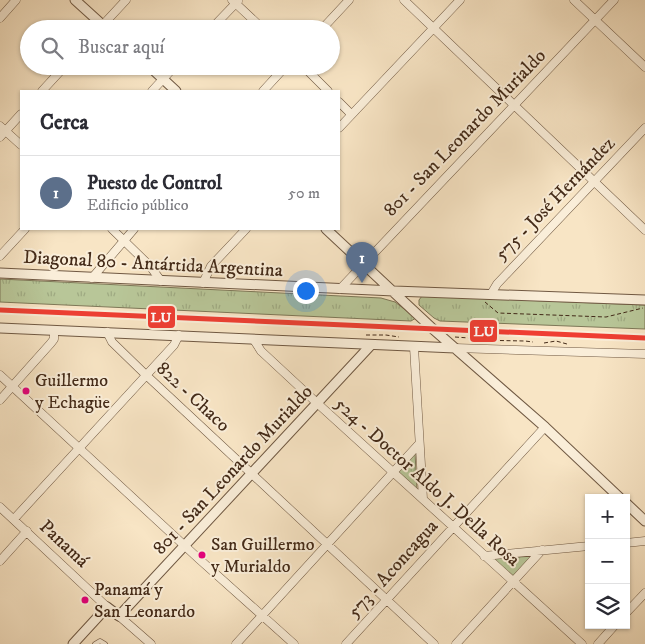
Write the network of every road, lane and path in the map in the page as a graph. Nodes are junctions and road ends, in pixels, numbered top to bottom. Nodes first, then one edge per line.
1 (16, 0) edge
2 (75, 0) edge
3 (126, 0) edge
4 (350, 0) edge
5 (404, 0) edge
6 (460, 0) edge
7 (574, 0) edge
8 (614, 0) edge
9 (236, 1) edge
10 (0, 18) edge
11 (95, 20) edge
12 (110, 20) edge
13 (220, 20) edge
14 (254, 20) edge
15 (331, 20) edge
16 (595, 20) junction
17 (434, 28) junction
18 (645, 67) edge
19 (57, 75) edge
20 (159, 75) edge
21 (167, 75) edge
22 (278, 75) edge
23 (312, 75) edge
24 (163, 79) junction
25 (43, 90) edge
26 (153, 90) edge
27 (175, 90) edge
28 (264, 90) edge
29 (327, 90) edge
30 (340, 103) edge
31 (514, 106) junction
32 (351, 114) junction
33 (20, 115) edge
34 (340, 127) edge
35 (645, 128) edge
36 (2, 131) edge
37 (20, 144) edge
38 (594, 181) junction
39 (24, 230) edge
40 (113, 230) edge
41 (133, 230) edge
42 (245, 230) edge
43 (327, 230) edge
44 (645, 230) edge
45 (123, 240) junction
46 (0, 256) edge
47 (364, 263) junction
48 (0, 273) edge
49 (92, 278) junction
50 (161, 281) junction
51 (203, 283) junction
52 (340, 289) junction
53 (394, 291) junction
54 (488, 298) junction
55 (644, 304) edge
56 (0, 328) edge
57 (54, 330) junction
58 (107, 332) junction
59 (179, 335) junction
60 (254, 340) junction
61 (371, 345) junction
62 (414, 347) junction
63 (455, 348) junction
64 (645, 354) edge
65 (0, 375) edge
66 (146, 375) junction
67 (12, 386) junction
68 (0, 400) edge
69 (317, 403) junction
70 (545, 427) junction
71 (418, 445) junction
72 (79, 448) junction
73 (393, 472) junction
74 (251, 474) junction
75 (616, 494) edge
76 (423, 499) junction
77 (0, 507) edge
78 (630, 507) edge
79 (14, 519) junction
80 (645, 521) edge
81 (453, 527) junction
82 (27, 531) junction
83 (645, 541) edge
84 (630, 543) edge
85 (327, 545) junction
86 (185, 546) junction
87 (585, 546) edge
88 (542, 550) junction
89 (484, 556) junction
90 (0, 561) edge
91 (513, 582) junction
92 (645, 593) edge
93 (387, 600) junction
94 (107, 607) junction
95 (630, 609) edge
96 (262, 615) junction
97 (119, 616) junction
98 (611, 629) edge
99 (73, 644) edge
100 (95, 644) edge
101 (105, 644) edge
102 (151, 644) edge
103 (236, 644) edge
104 (294, 644) edge
105 (346, 644) edge
106 (434, 644) edge
107 (456, 644) edge
108 (582, 644) edge
109 (598, 644) edge

1 - 10 street
2 - 11 street
3 - 12 street
4 - 15 street
5 - 17 street
6 - 17 street
7 - 16 street
8 - 16 street, 801 - San Leonardo Murialdo
9 - 13 street
9 - 14 street
16 - 18 street
16 - 31 street, 801 - San Leonardo Murialdo
17 - 31 street
17 - 32 street
19 - 25 street
20 - 24 street
21 - 24 street
22 - 28 street
23 - 29 street
24 - 26 street
24 - 27 street
30 - 32 street
31 - 38 street
31 - 47 street, 801 - San Leonardo Murialdo
32 - 34 street
33 - 36 street
35 - 38 street, 575 - José Hernández
36 - 37 street
38 - 44 street
38 - 54 street, 575 - José Hernández
39 - 46 street
40 - 45 street
41 - 45 street
42 - 51 street
43 - 47 street
45 - 49 street
45 - 50 street
47 - 52 street, 801 - San Leonardo Murialdo
47 - 53 street
48 - 49 street, Diagonal 80 - Antártida Argentina
49 - 50 street, Diagonal 80 - Antártida Argentina
50 - 51 street, Diagonal 80 - Antártida Argentina
51 - 52 street, Diagonal 80 - Antártida Argentina
52 - 53 street, Diagonal 80 - Antártida Argentina
53 - 54 street, Diagonal 80 - Antártida Argentina
53 - 63 street
54 - 55 street, Diagonal 80 - Antártida Argentina
54 - 55 path
56 - 57 street
57 - 58 street
57 - 67 street
58 - 59 street
58 - 66 street, 822 - Chaco
59 - 60 street
59 - 66 street
60 - 61 street
60 - 69 street, 524 - Doctor Aldo J. Della Rosa
61 - 62 street
61 - 69 street, 801 - San Leonardo Murialdo
62 - 63 street
62 - 71 street
63 - 64 street
63 - 70 street
65 - 67 street
66 - 72 street
66 - 74 street, 822 - Chaco
67 - 68 street
67 - 72 street
69 - 73 street, 524 - Doctor Aldo J. Della Rosa
69 - 74 street, 801 - San Leonardo Murialdo
70 - 75 street
70 - 81 street, 573 - Aconcagua
71 - 73 street
71 - 76 street
72 - 79 street
72 - 86 street
73 - 76 street, 524 - Doctor Aldo J. Della Rosa
73 - 85 street
74 - 85 street, 822 - Chaco
74 - 86 street, 801 - San Leonardo Murialdo
76 - 81 street, 524 - Doctor Aldo J. Della Rosa
77 - 79 street, Panamá
78 - 80 street
79 - 82 street, Panamá
81 - 89 street, 524 - Doctor Aldo J. Della Rosa
81 - 93 street, 573 - Aconcagua
82 - 90 street
82 - 94 street, Panamá
83 - 84 street
85 - 93 street, 822 - Chaco
85 - 96 street
86 - 96 street
86 - 97 street, 801 - San Leonardo Murialdo
87 - 88 street
88 - 89 street
88 - 91 street
89 - 91 street, 524 - Doctor Aldo J. Della Rosa
91 - 107 street
91 - 108 street, 524 - Doctor Aldo J. Della Rosa
92 - 95 street
93 - 105 street, 573 - Aconcagua
93 - 106 street, 822 - Chaco
94 - 97 street, Panamá
94 - 99 street
96 - 103 street
96 - 104 street
97 - 102 street, Panamá
98 - 109 street
100 - 101 lane

